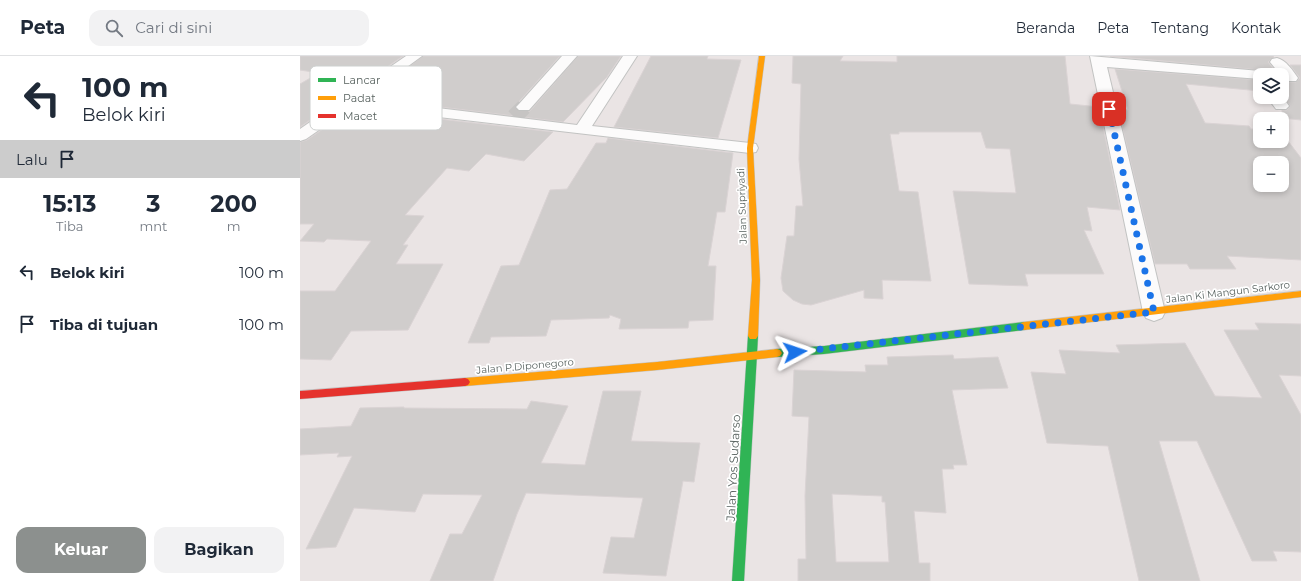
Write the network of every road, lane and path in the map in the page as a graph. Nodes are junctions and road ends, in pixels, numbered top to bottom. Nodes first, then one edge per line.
1 (415, 56) edge
2 (570, 56) edge
3 (630, 56) edge
4 (762, 56) edge
5 (1098, 59) edge
6 (1277, 62) dead end
7 (401, 66) edge
8 (1282, 68) edge
9 (1253, 75) edge
10 (442, 109) edge
11 (516, 115) junction
12 (310, 129) edge
13 (582, 130) junction
14 (300, 136) edge
15 (750, 148) junction
16 (1301, 294) edge
17 (1154, 312) junction
18 (752, 356) junction
19 (300, 395) edge
20 (738, 581) edge

1 - 7 street
2 - 11 street
3 - 13 street
4 - 15 main road, Jalan Supriyadi
5 - 9 street
5 - 17 street
6 - 8 street
10 - 11 street
11 - 13 street
12 - 14 street
13 - 15 street
15 - 18 main road, Jalan Supriyadi
16 - 17 main road, Jalan Ki Mangun Sarkoro
17 - 18 main road, Jalan Ki Mangun Sarkoro
18 - 19 main road, Jalan P.Diponegoro
18 - 20 main road, Jalan Yos Sudarso

